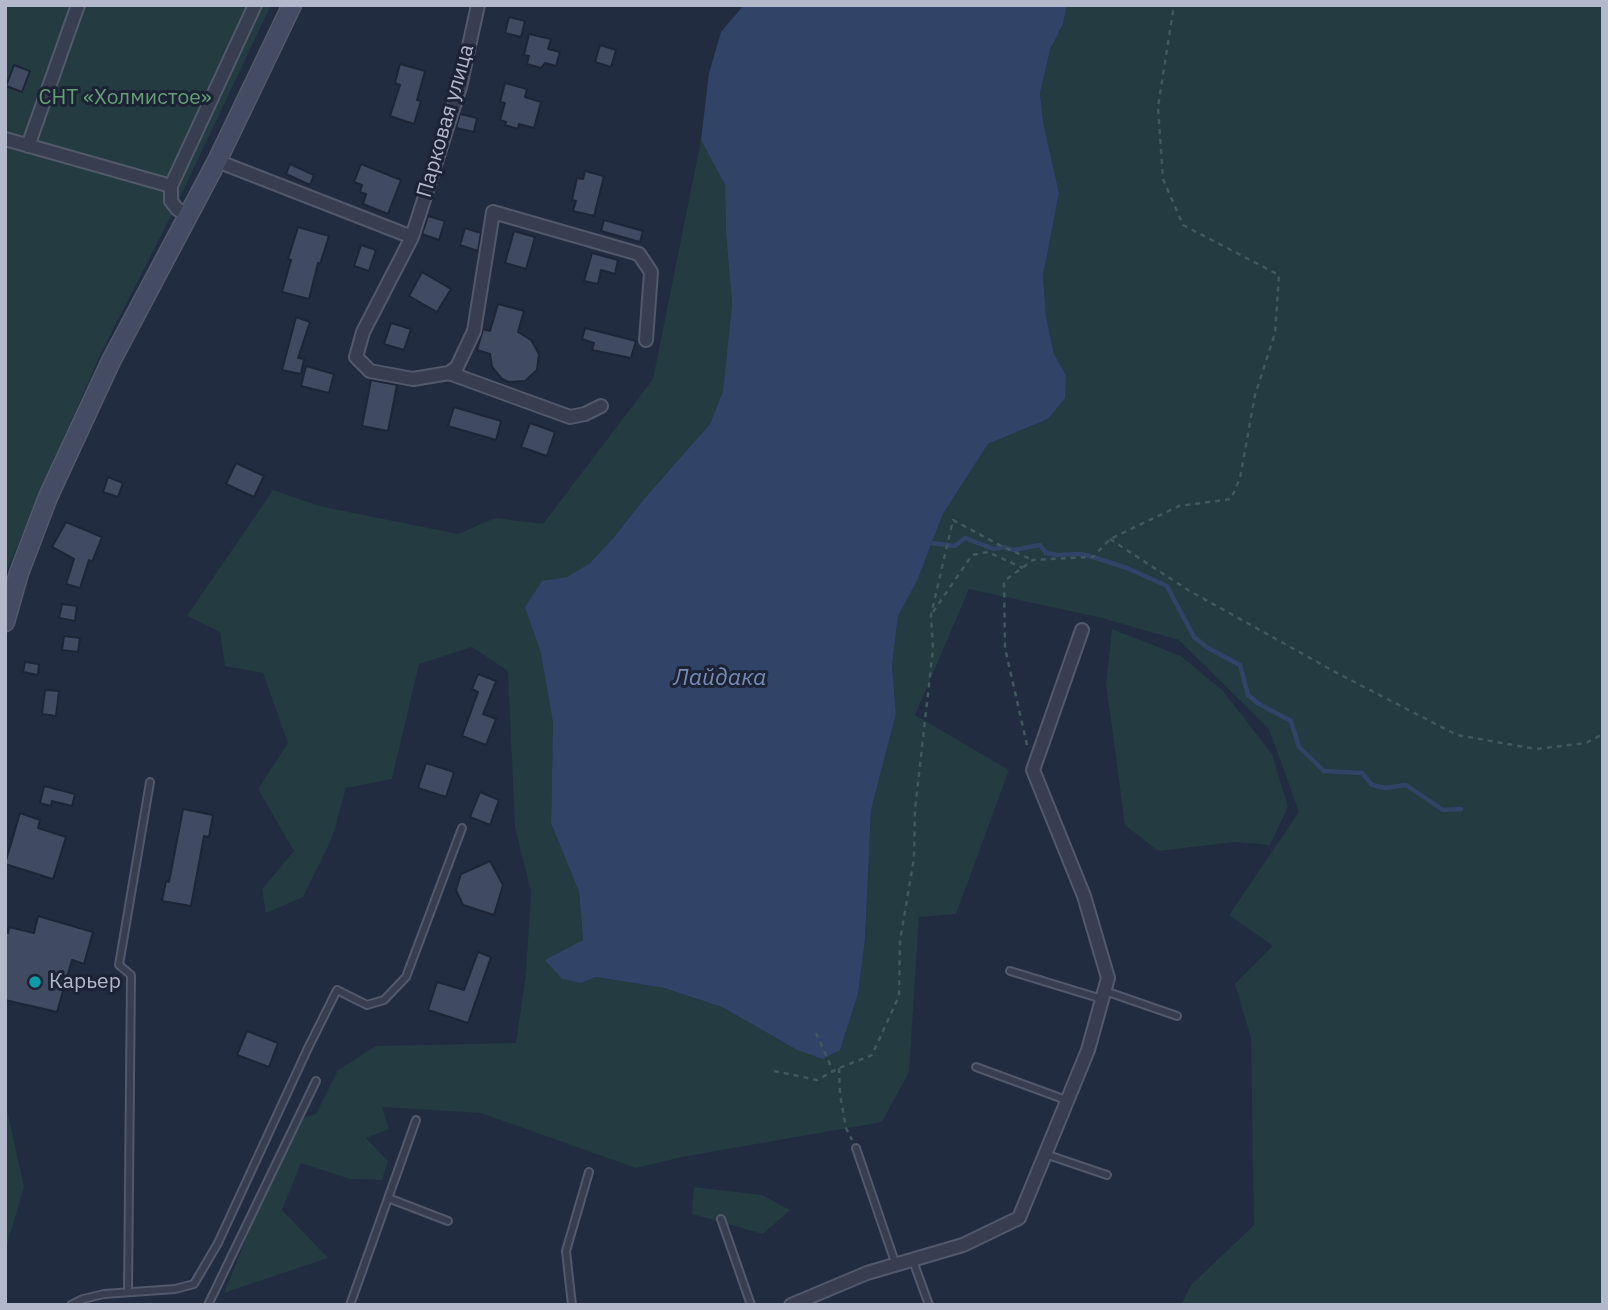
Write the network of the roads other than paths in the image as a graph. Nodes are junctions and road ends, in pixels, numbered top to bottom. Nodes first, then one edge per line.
1 (78, 5) edge
2 (255, 5) edge
3 (292, 5) edge
4 (478, 5) edge
5 (5, 139) edge
6 (28, 146) junction
7 (217, 161) junction
8 (170, 186) junction
9 (188, 215) junction
10 (412, 237) junction
11 (646, 340) dead end
12 (449, 373) junction
13 (601, 405) dead end
14 (5, 622) edge
15 (1082, 630) dead end
16 (150, 782) dead end
17 (462, 828) dead end
18 (1010, 971) dead end
19 (1104, 995) junction
20 (1177, 1016) dead end
21 (976, 1067) dead end
22 (316, 1081) dead end
23 (1068, 1101) junction
24 (416, 1120) dead end
25 (856, 1148) road end
26 (1045, 1154) junction
27 (589, 1172) dead end
28 (1107, 1175) dead end
29 (388, 1198) junction
30 (721, 1219) dead end
31 (448, 1221) dead end
32 (913, 1261) junction
33 (896, 1265) junction
34 (128, 1292) junction
35 (789, 1304) edge
36 (71, 1305) edge
37 (208, 1305) edge
38 (351, 1305) edge
39 (572, 1305) edge
40 (751, 1305) edge
41 (929, 1305) edge

1 - 6 street
2 - 8 street
3 - 7 main road
4 - 10 street, Парковая улица
5 - 6 street
6 - 8 street
7 - 9 main road
7 - 10 street
8 - 9 street
9 - 14 main road
10 - 12 street, Парковая улица
11 - 12 street
12 - 13 street
15 - 19 street
16 - 34 lane
17 - 34 lane
18 - 19 lane
19 - 20 lane
19 - 23 street
21 - 23 lane
22 - 37 lane
23 - 26 street
24 - 29 lane
25 - 33 lane
26 - 28 lane
26 - 32 street
27 - 39 lane
29 - 31 lane
29 - 38 lane
30 - 40 lane
32 - 33 street
32 - 41 lane
33 - 35 street
34 - 36 lane

